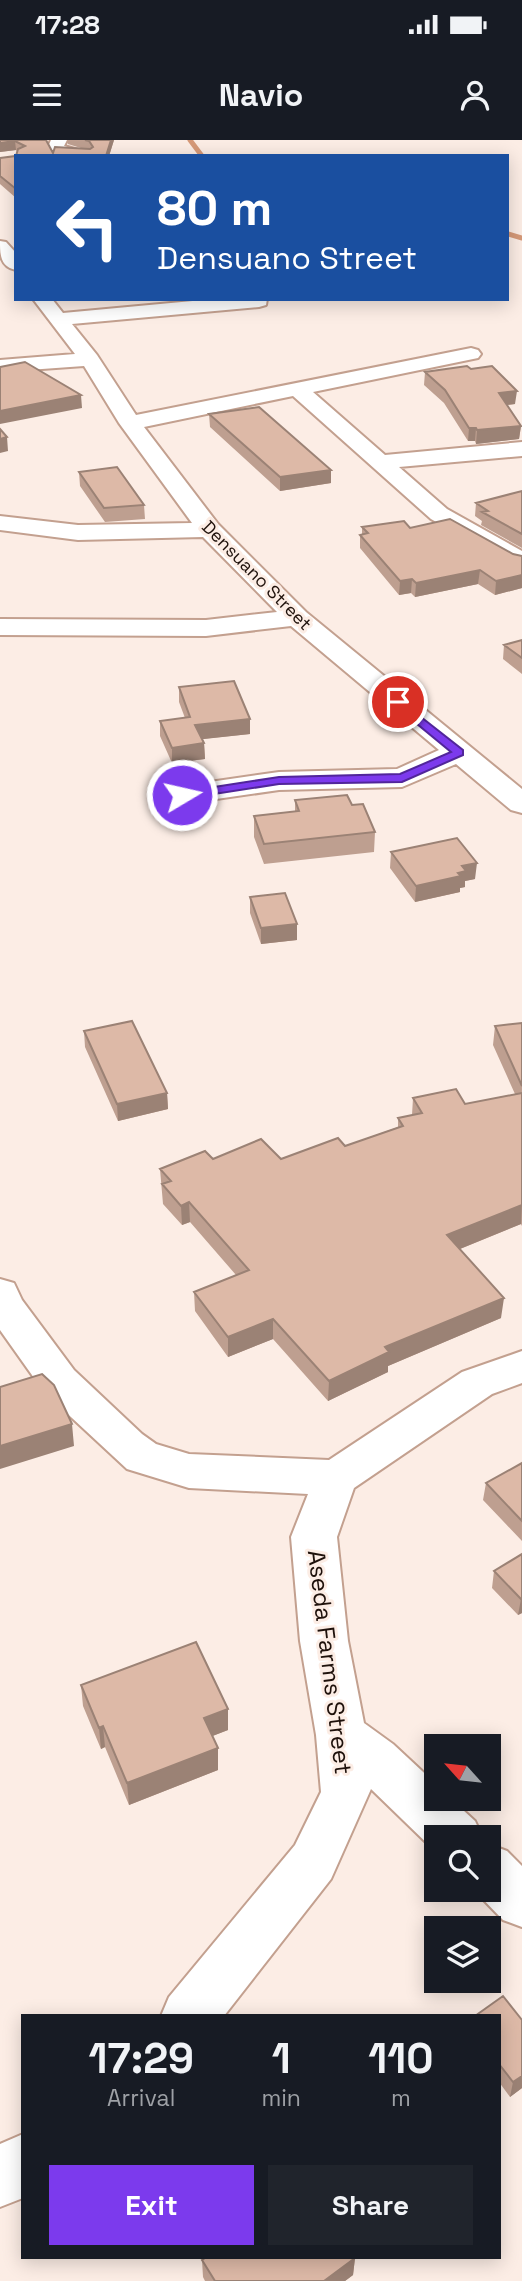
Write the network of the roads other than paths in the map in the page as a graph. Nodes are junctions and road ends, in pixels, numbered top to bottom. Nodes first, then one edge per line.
1 (57, 145) edge
2 (36, 154) edge
3 (78, 154) edge
4 (44, 301) edge
5 (259, 301) dead end
6 (57, 319) junction
7 (471, 354) dead end
8 (90, 359) junction
9 (0, 366) edge
10 (296, 389) junction
11 (130, 423) junction
12 (522, 449) edge
13 (380, 462) junction
14 (0, 523) edge
15 (209, 529) junction
16 (522, 561) edge
17 (297, 618) junction
18 (0, 627) edge
19 (459, 752) junction
20 (182, 795) dead end
21 (522, 804) edge
22 (1, 1301) edge
23 (522, 1366) edge
24 (335, 1478) junction
25 (341, 1735) junction
26 (443, 1825) edge
27 (501, 1881) edge
28 (522, 1902) edge
29 (191, 2014) edge
30 (21, 2164) edge
31 (0, 2178) edge

1 - 2 street
1 - 3 street
4 - 6 street, Densuano Street
5 - 6 street
6 - 8 street, Densuano Street
7 - 10 street
8 - 9 street
8 - 11 street, Densuano Street
10 - 11 street
10 - 13 street
11 - 15 street, Densuano Street
12 - 13 street
13 - 16 street
14 - 15 street
15 - 17 street, Densuano Street
17 - 18 street
17 - 19 street, Densuano Street
19 - 20 street
19 - 21 street, Densuano Street
22 - 24 street
23 - 24 street
24 - 25 street, Aseda Farms Street
25 - 26 street
25 - 29 street, Aseda Farms Street
27 - 28 street
30 - 31 street

